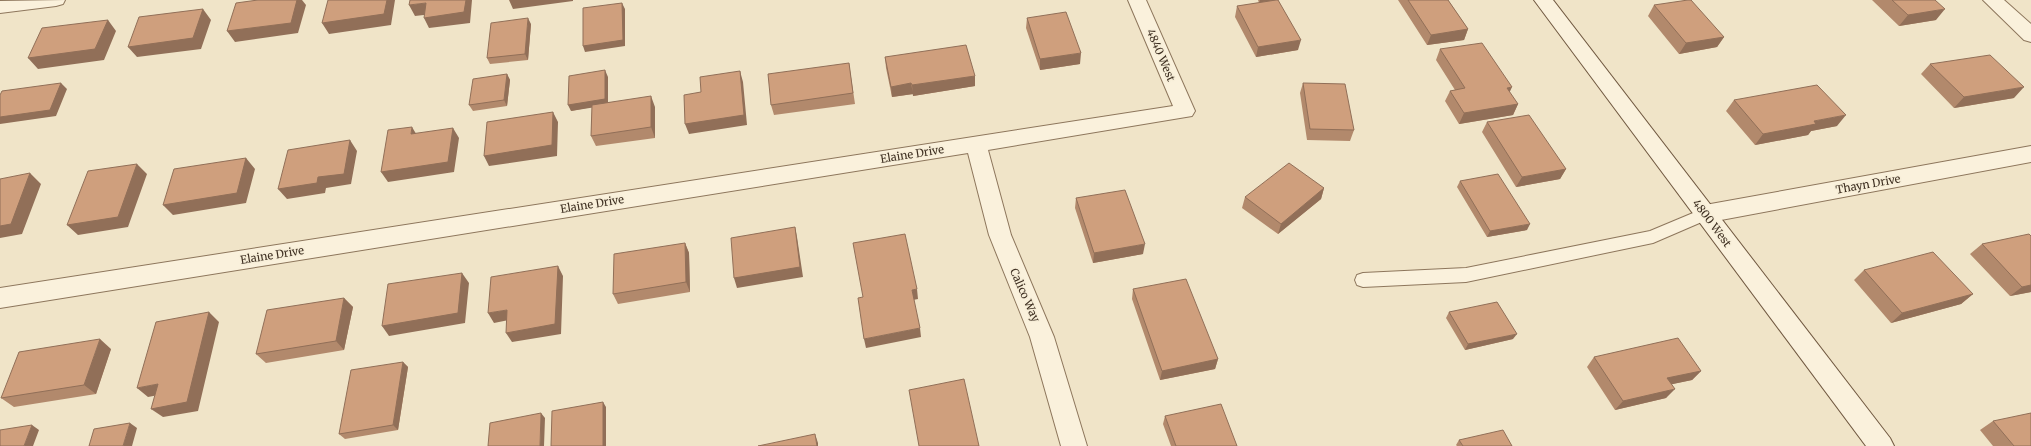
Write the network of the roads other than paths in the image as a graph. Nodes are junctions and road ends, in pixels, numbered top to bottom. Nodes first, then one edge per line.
1 (56, 0) edge
2 (1137, 0) edge
3 (1543, 0) edge
4 (1992, 0) edge
5 (0, 7) edge
6 (2031, 35) edge
7 (1185, 111) joint
8 (976, 144) junction
9 (2031, 154) edge
10 (1705, 214) junction
11 (1362, 280) dead end
12 (0, 298) edge
13 (1074, 446) edge
14 (1881, 446) edge

1 - 5 street
2 - 7 street, 4840 West
3 - 10 street, 4800 West
4 - 6 street
7 - 8 street, Elaine Drive
8 - 12 street, Elaine Drive
8 - 13 street, Calico Way
9 - 10 street, Thayn Drive
10 - 11 lane
10 - 14 street, 4800 West

